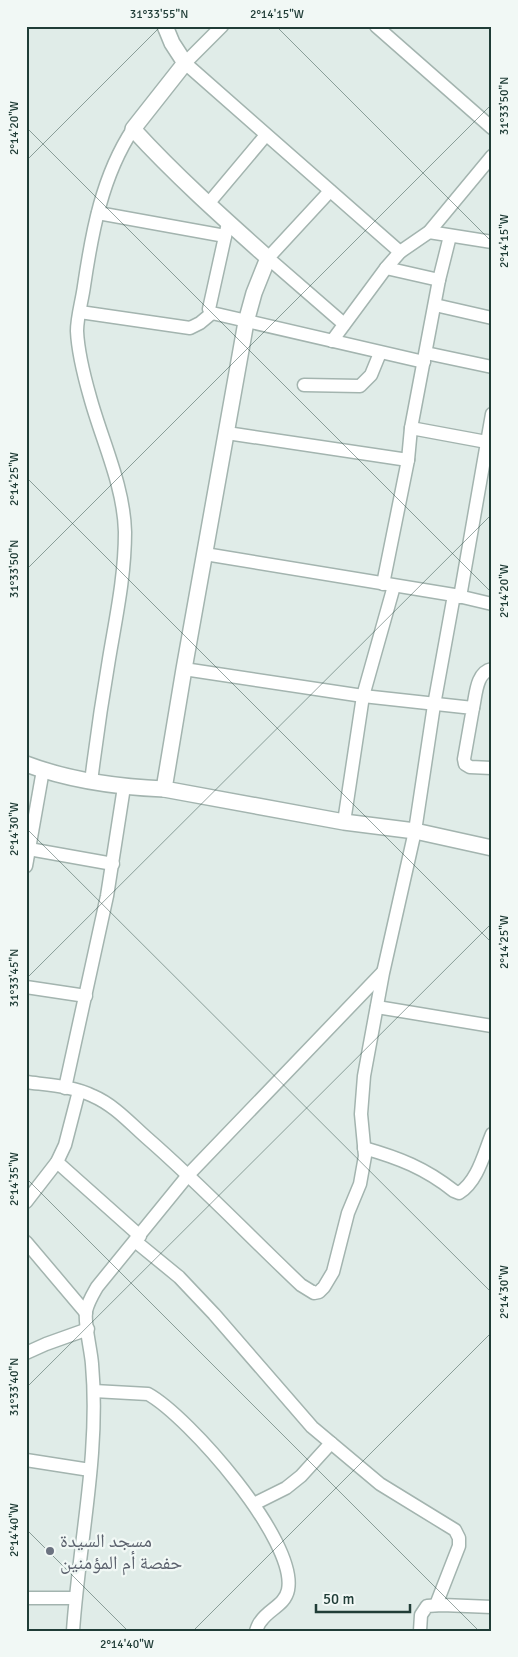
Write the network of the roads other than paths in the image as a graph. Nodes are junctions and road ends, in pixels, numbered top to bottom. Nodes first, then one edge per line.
1 (165, 26) edge
2 (222, 26) edge
3 (376, 26) edge
4 (185, 63) junction
5 (492, 128) edge
6 (133, 130) junction
7 (266, 135) junction
8 (492, 156) edge
9 (330, 191) junction
10 (208, 204) junction
11 (98, 213) junction
12 (226, 229) junction
13 (429, 232) junction
14 (450, 236) junction
15 (492, 242) edge
16 (400, 252) junction
17 (268, 258) junction
18 (386, 268) junction
19 (439, 280) junction
20 (435, 305) junction
21 (80, 312) junction
22 (212, 314) junction
23 (492, 318) edge
24 (246, 322) junction
25 (344, 324) junction
26 (332, 341) junction
27 (380, 353) junction
28 (425, 358) junction
29 (492, 367) edge
30 (304, 385) dead end
31 (492, 414) edge
32 (412, 428) junction
33 (227, 433) junction
34 (490, 443) edge
35 (408, 460) junction
36 (205, 554) junction
37 (388, 585) junction
38 (457, 596) junction
39 (492, 604) edge
40 (184, 669) junction
41 (492, 669) edge
42 (363, 696) junction
43 (434, 705) junction
44 (473, 708) junction
45 (26, 764) edge
46 (492, 768) edge
47 (43, 770) junction
48 (91, 782) junction
49 (124, 787) junction
50 (164, 789) junction
51 (31, 809) edge
52 (344, 822) junction
53 (415, 830) junction
54 (492, 848) edge
55 (29, 849) junction
56 (113, 864) junction
57 (26, 866) edge
58 (383, 973) junction
59 (26, 987) edge
60 (86, 996) junction
61 (377, 1007) junction
62 (492, 1026) edge
63 (26, 1082) edge
64 (65, 1088) junction
65 (79, 1090) junction
66 (492, 1134) edge
67 (364, 1148) junction
68 (57, 1162) junction
69 (189, 1174) junction
70 (26, 1202) edge
71 (137, 1239) junction
72 (26, 1242) edge
73 (86, 1313) junction
74 (88, 1329) junction
75 (26, 1353) edge
76 (94, 1391) junction
77 (331, 1443) junction
78 (26, 1460) edge
79 (90, 1470) junction
80 (254, 1504) junction
81 (26, 1598) edge
82 (75, 1598) junction
83 (436, 1605) junction
84 (492, 1607) edge
85 (73, 1631) edge
86 (256, 1631) edge
87 (420, 1631) edge

1 - 4 street
2 - 4 street
3 - 5 street
4 - 6 street
4 - 7 street
6 - 10 street
6 - 11 street
7 - 9 street
7 - 10 street
8 - 13 street
9 - 16 street
9 - 17 street
10 - 12 street
11 - 12 street
11 - 21 street
12 - 17 street
12 - 22 street
13 - 14 street
13 - 16 street
14 - 15 street
14 - 19 street
16 - 18 street
17 - 24 street
17 - 25 street
18 - 19 street
18 - 25 street
19 - 20 street
20 - 23 street
20 - 28 street
21 - 22 street
21 - 48 street
22 - 24 street
24 - 26 street
24 - 33 street
25 - 26 street
26 - 27 street
27 - 28 street
27 - 30 street
28 - 29 street
28 - 32 street
31 - 34 street
32 - 34 street
32 - 35 street
33 - 35 street
33 - 36 street
34 - 38 street
35 - 37 street
36 - 37 street
36 - 40 street
37 - 38 street
37 - 42 street
38 - 39 street
38 - 43 street
40 - 42 street
40 - 50 street
41 - 44 street
42 - 43 street
42 - 52 street
43 - 44 street
43 - 53 street
44 - 46 street
45 - 47 street
47 - 48 street
47 - 51 street
48 - 49 street
49 - 50 street
49 - 56 street
50 - 52 street
51 - 55 street
52 - 53 street
53 - 54 street
53 - 58 street
55 - 56 street
55 - 57 street
56 - 60 street
58 - 61 street
58 - 69 street
59 - 60 street
60 - 64 street
61 - 62 street
61 - 67 street
63 - 64 street
64 - 65 street
65 - 68 street
65 - 69 street
66 - 67 street
67 - 69 street
68 - 70 street
68 - 71 street
69 - 71 street
71 - 73 street
71 - 77 street
72 - 73 street
73 - 74 street
74 - 75 street
74 - 76 street
76 - 79 street
76 - 80 street
77 - 80 street
77 - 83 street
78 - 79 street
79 - 82 street
80 - 86 street
81 - 82 street
82 - 85 street
83 - 84 street
83 - 87 street

